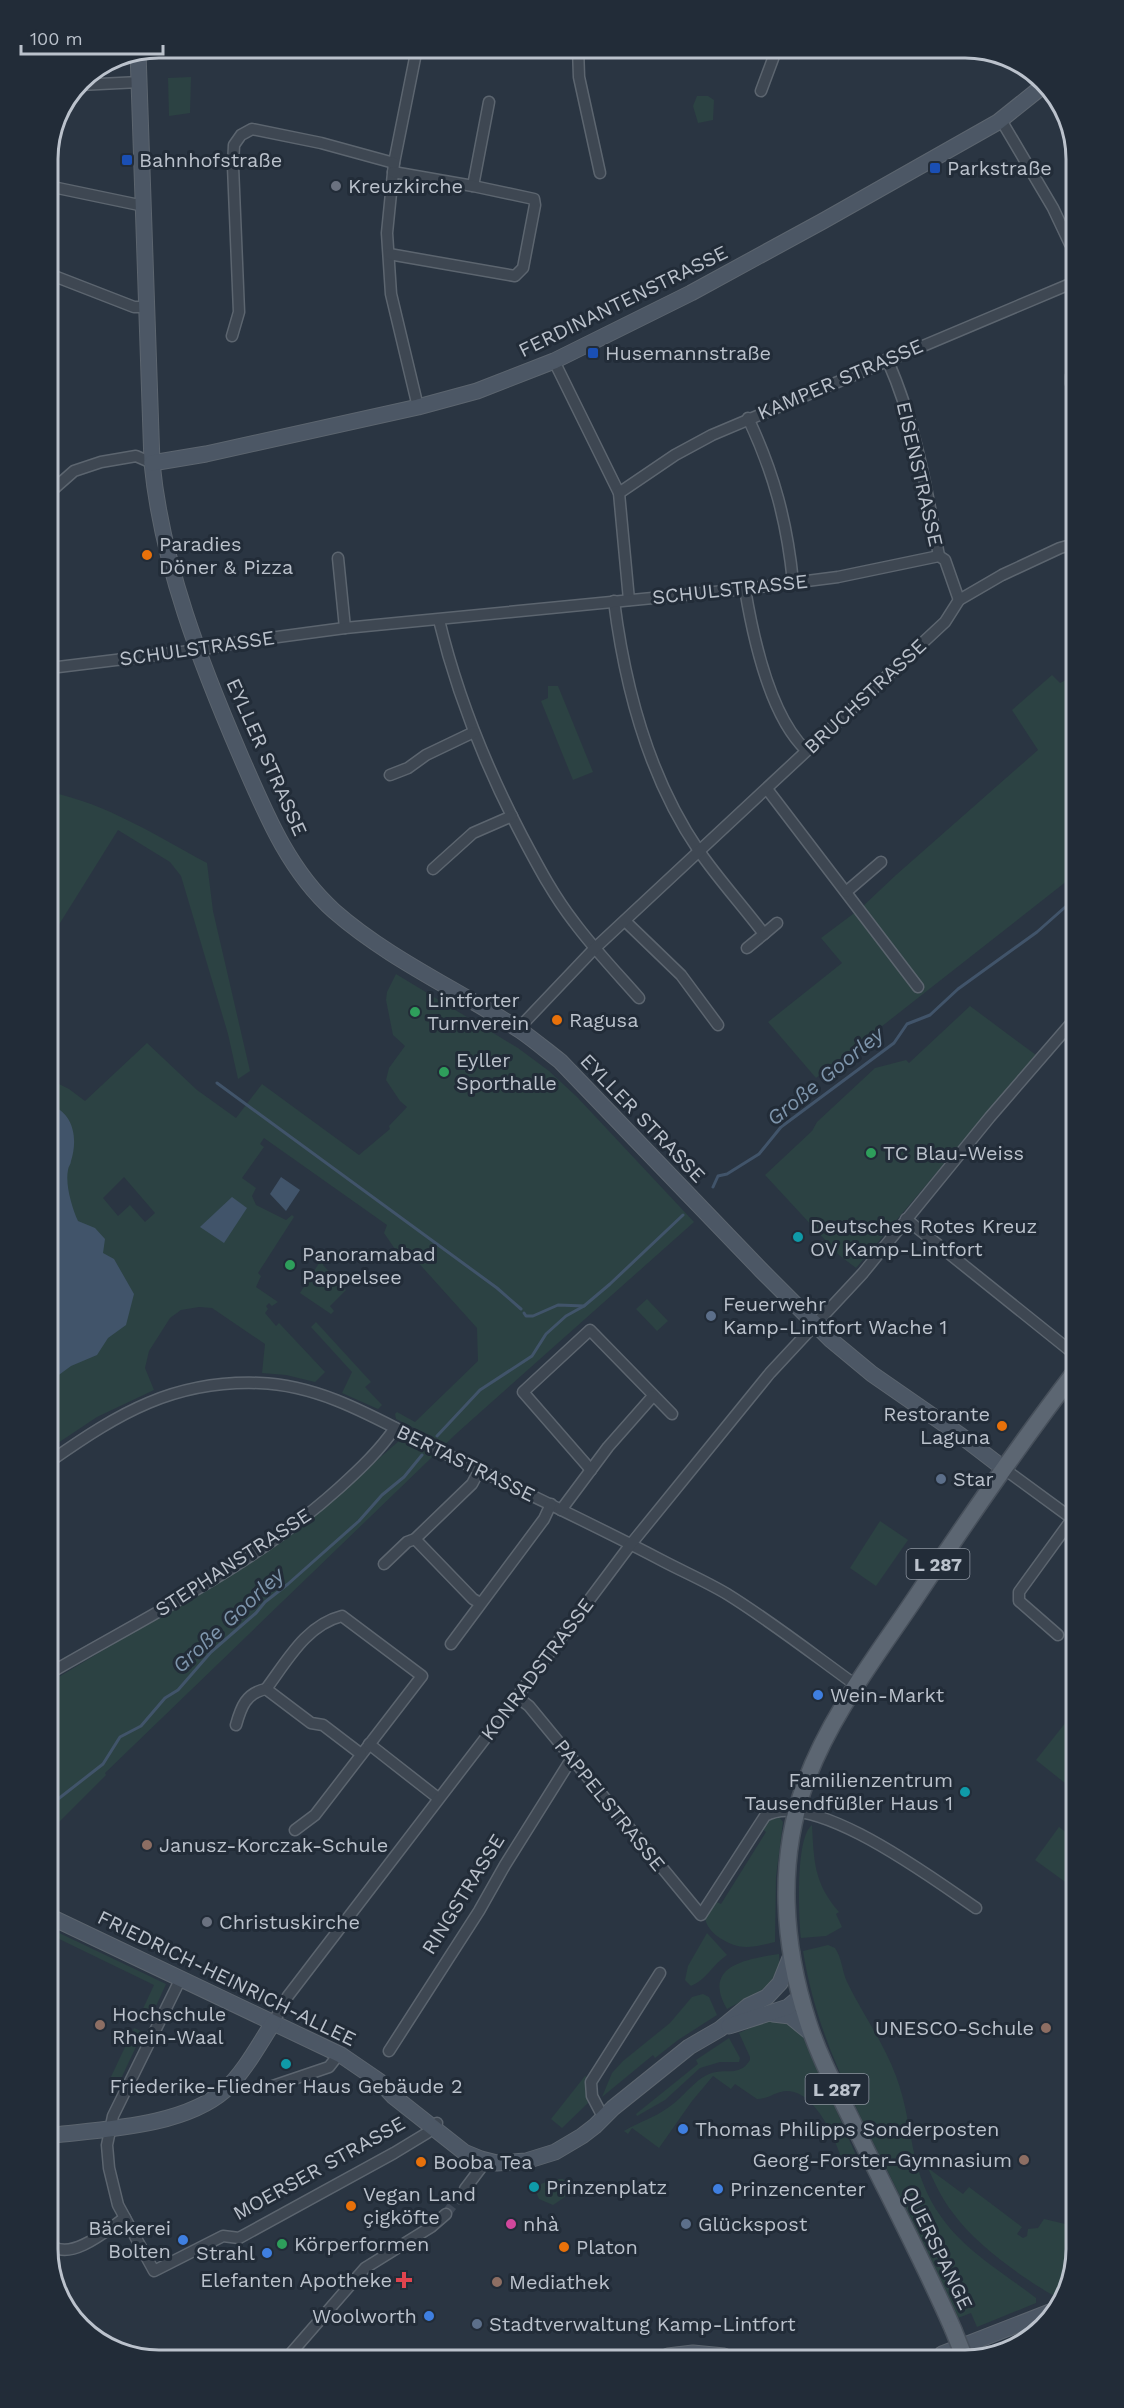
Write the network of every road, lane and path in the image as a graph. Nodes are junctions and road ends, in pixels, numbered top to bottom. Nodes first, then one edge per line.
1 (415, 58) edge
2 (578, 59) edge
3 (773, 59) edge
4 (139, 60) edge
5 (140, 82) junction
6 (92, 84) edge
7 (1038, 90) edge
8 (761, 91) dead end
9 (489, 102) dead end
10 (1002, 120) junction
11 (394, 167) junction
12 (600, 173) dead end
13 (473, 186) junction
14 (59, 188) edge
15 (144, 206) junction
16 (1066, 237) edge
17 (389, 254) junction
18 (59, 278) edge
19 (1066, 286) edge
20 (148, 307) junction
21 (232, 336) dead end
22 (887, 359) junction
23 (554, 361) junction
24 (418, 407) junction
25 (748, 418) junction
26 (152, 463) junction
27 (59, 484) edge
28 (619, 493) junction
29 (1066, 546) edge
30 (939, 556) junction
31 (338, 558) dead end
32 (794, 582) junction
33 (744, 590) junction
34 (629, 600) junction
35 (959, 600) junction
36 (614, 601) junction
37 (439, 620) junction
38 (345, 628) junction
39 (198, 650) junction
40 (59, 667) edge
41 (474, 732) junction
42 (806, 750) junction
43 (390, 775) dead end
44 (767, 789) junction
45 (512, 816) junction
46 (699, 851) junction
47 (881, 862) dead end
48 (433, 869) dead end
49 (846, 892) junction
50 (625, 921) junction
51 (777, 923) dead end
52 (764, 934) junction
53 (747, 948) dead end
54 (594, 949) junction
55 (918, 987) dead end
56 (639, 998) dead end
57 (718, 1025) dead end
58 (1066, 1028) edge
59 (518, 1029) junction
60 (906, 1219) junction
61 (814, 1324) junction
62 (1066, 1347) edge
63 (1066, 1384) edge
64 (653, 1396) junction
65 (672, 1414) dead end
66 (395, 1428) junction
67 (58, 1456) edge
68 (1003, 1468) junction
69 (480, 1469) junction
70 (591, 1470) junction
71 (556, 1507) junction
72 (1066, 1514) edge
73 (1066, 1528) edge
74 (415, 1539) junction
75 (631, 1544) junction
76 (384, 1564) dead end
77 (480, 1603) junction
78 (1058, 1635) dead end
79 (451, 1644) dead end
80 (58, 1668) edge
81 (857, 1686) junction
82 (266, 1689) junction
83 (517, 1697) junction
84 (236, 1725) dead end
85 (369, 1744) junction
86 (361, 1754) junction
87 (572, 1758) junction
88 (438, 1798) junction
89 (798, 1811) junction
90 (294, 1830) dead end
91 (976, 1908) dead end
92 (58, 1920) edge
93 (792, 1953) junction
94 (660, 1972) dead end
95 (181, 1978) junction
96 (801, 1996) junction
97 (767, 1997) junction
98 (767, 2014) junction
99 (273, 2023) junction
100 (720, 2029) junction
101 (812, 2034) junction
102 (390, 2051) dead end
103 (339, 2054) junction
104 (270, 2087) dead end
105 (603, 2117) junction
106 (435, 2126) junction
107 (109, 2128) junction
108 (58, 2134) edge
109 (490, 2159) junction
110 (465, 2189) tunnel mouth
111 (125, 2218) junction
112 (442, 2218) tunnel mouth
113 (58, 2250) edge
114 (1040, 2316) edge
115 (1025, 2330) edge
116 (295, 2349) edge
117 (976, 2349) edge
118 (952, 2350) edge
119 (961, 2350) edge

1 - 11 street
2 - 12 street
3 - 8 street
4 - 5 main road, EYLLER STRASSE
5 - 6 street
5 - 15 main road, EYLLER STRASSE
7 - 10 main road, FERDINANTENSTRASSE
9 - 13 street
10 - 16 street
10 - 23 main road, FERDINANTENSTRASSE
11 - 13 street
11 - 17 street
11 - 21 street
13 - 17 street
14 - 15 street
15 - 20 main road, EYLLER STRASSE
17 - 24 street
18 - 20 street
19 - 22 street, KAMPER STRASSE
20 - 26 main road, EYLLER STRASSE
22 - 25 street, KAMPER STRASSE
22 - 30 street, EISENSTRASSE
23 - 24 main road, FERDINANTENSTRASSE
23 - 28 street
24 - 26 main road, FERDINANTENSTRASSE
25 - 28 street, KAMPER STRASSE
25 - 32 street
26 - 27 street, FERDINANTENSTRASSE
26 - 39 main road, EYLLER STRASSE
28 - 34 street
29 - 35 street
30 - 32 street, SCHULSTRASSE
30 - 35 street
31 - 38 street
32 - 33 street, SCHULSTRASSE
33 - 34 street, SCHULSTRASSE
33 - 42 street
34 - 36 street, SCHULSTRASSE
35 - 42 street, BRUCHSTRASSE
36 - 37 street, SCHULSTRASSE
36 - 46 street
37 - 38 street, SCHULSTRASSE
37 - 41 street
38 - 39 street, SCHULSTRASSE
39 - 40 street, SCHULSTRASSE
39 - 59 main road, EYLLER STRASSE
41 - 43 street
41 - 45 street
42 - 44 street, BRUCHSTRASSE
44 - 46 street, BRUCHSTRASSE
44 - 49 street
45 - 48 street
45 - 54 street
46 - 50 street, BRUCHSTRASSE
46 - 52 street
47 - 49 street
49 - 55 street
50 - 54 street, BRUCHSTRASSE
50 - 57 street
51 - 52 street
52 - 53 street
54 - 56 street
54 - 59 street, BRUCHSTRASSE
58 - 60 street, KONRADSTRASSE
59 - 61 main road, EYLLER STRASSE
60 - 61 street, KONRADSTRASSE
60 - 62 street
61 - 68 main road, EYLLER STRASSE
61 - 75 street, KONRADSTRASSE
63 - 68 main road, L 287
64 - 65 street
64 - 70 street
64 - 70 street
66 - 67 street, BERTASTRASSE
66 - 69 street, BERTASTRASSE
66 - 80 street, STEPHANSTRASSE
68 - 72 street
68 - 81 main road, L 287
69 - 71 street, BERTASTRASSE
69 - 74 street
70 - 71 street
71 - 75 street, BERTASTRASSE
71 - 77 street
73 - 78 street
74 - 76 street
74 - 77 street
75 - 81 street, BERTASTRASSE
75 - 83 street, KONRADSTRASSE
77 - 79 street
81 - 89 main road, L 287
82 - 84 street
82 - 85 street
82 - 86 street
83 - 87 street, PAPPELSTRASSE
83 - 88 street, KONRADSTRASSE
85 - 86 street
85 - 88 street
86 - 90 street
87 - 89 street, PAPPELSTRASSE
87 - 102 street, RINGSTRASSE
88 - 99 street, KONRADSTRASSE
89 - 91 street
89 - 93 main road, L 287
92 - 95 main road, FRIEDRICH-HEINRICH-ALLEE
93 - 96 main road, L 287
93 - 97 main road
94 - 105 street
95 - 99 main road, FRIEDRICH-HEINRICH-ALLEE
95 - 107 street
96 - 97 main road
96 - 98 main road
96 - 101 main road, QUERSPANGE / L 287
97 - 100 main road
98 - 100 main road
98 - 101 main road
99 - 103 main road, FRIEDRICH-HEINRICH-ALLEE
99 - 107 main road
100 - 105 main road
101 - 119 main road, QUERSPANGE / L 287, bridge
103 - 104 street
103 - 106 main road, FRIEDRICH-HEINRICH-ALLEE
105 - 109 main road
106 - 109 main road, FRIEDRICH-HEINRICH-ALLEE
106 - 111 street, MOERSER STRASSE
107 - 108 main road
107 - 111 street
109 - 110 street
111 - 113 street
112 - 116 street
114 - 118 main road
115 - 117 main road

